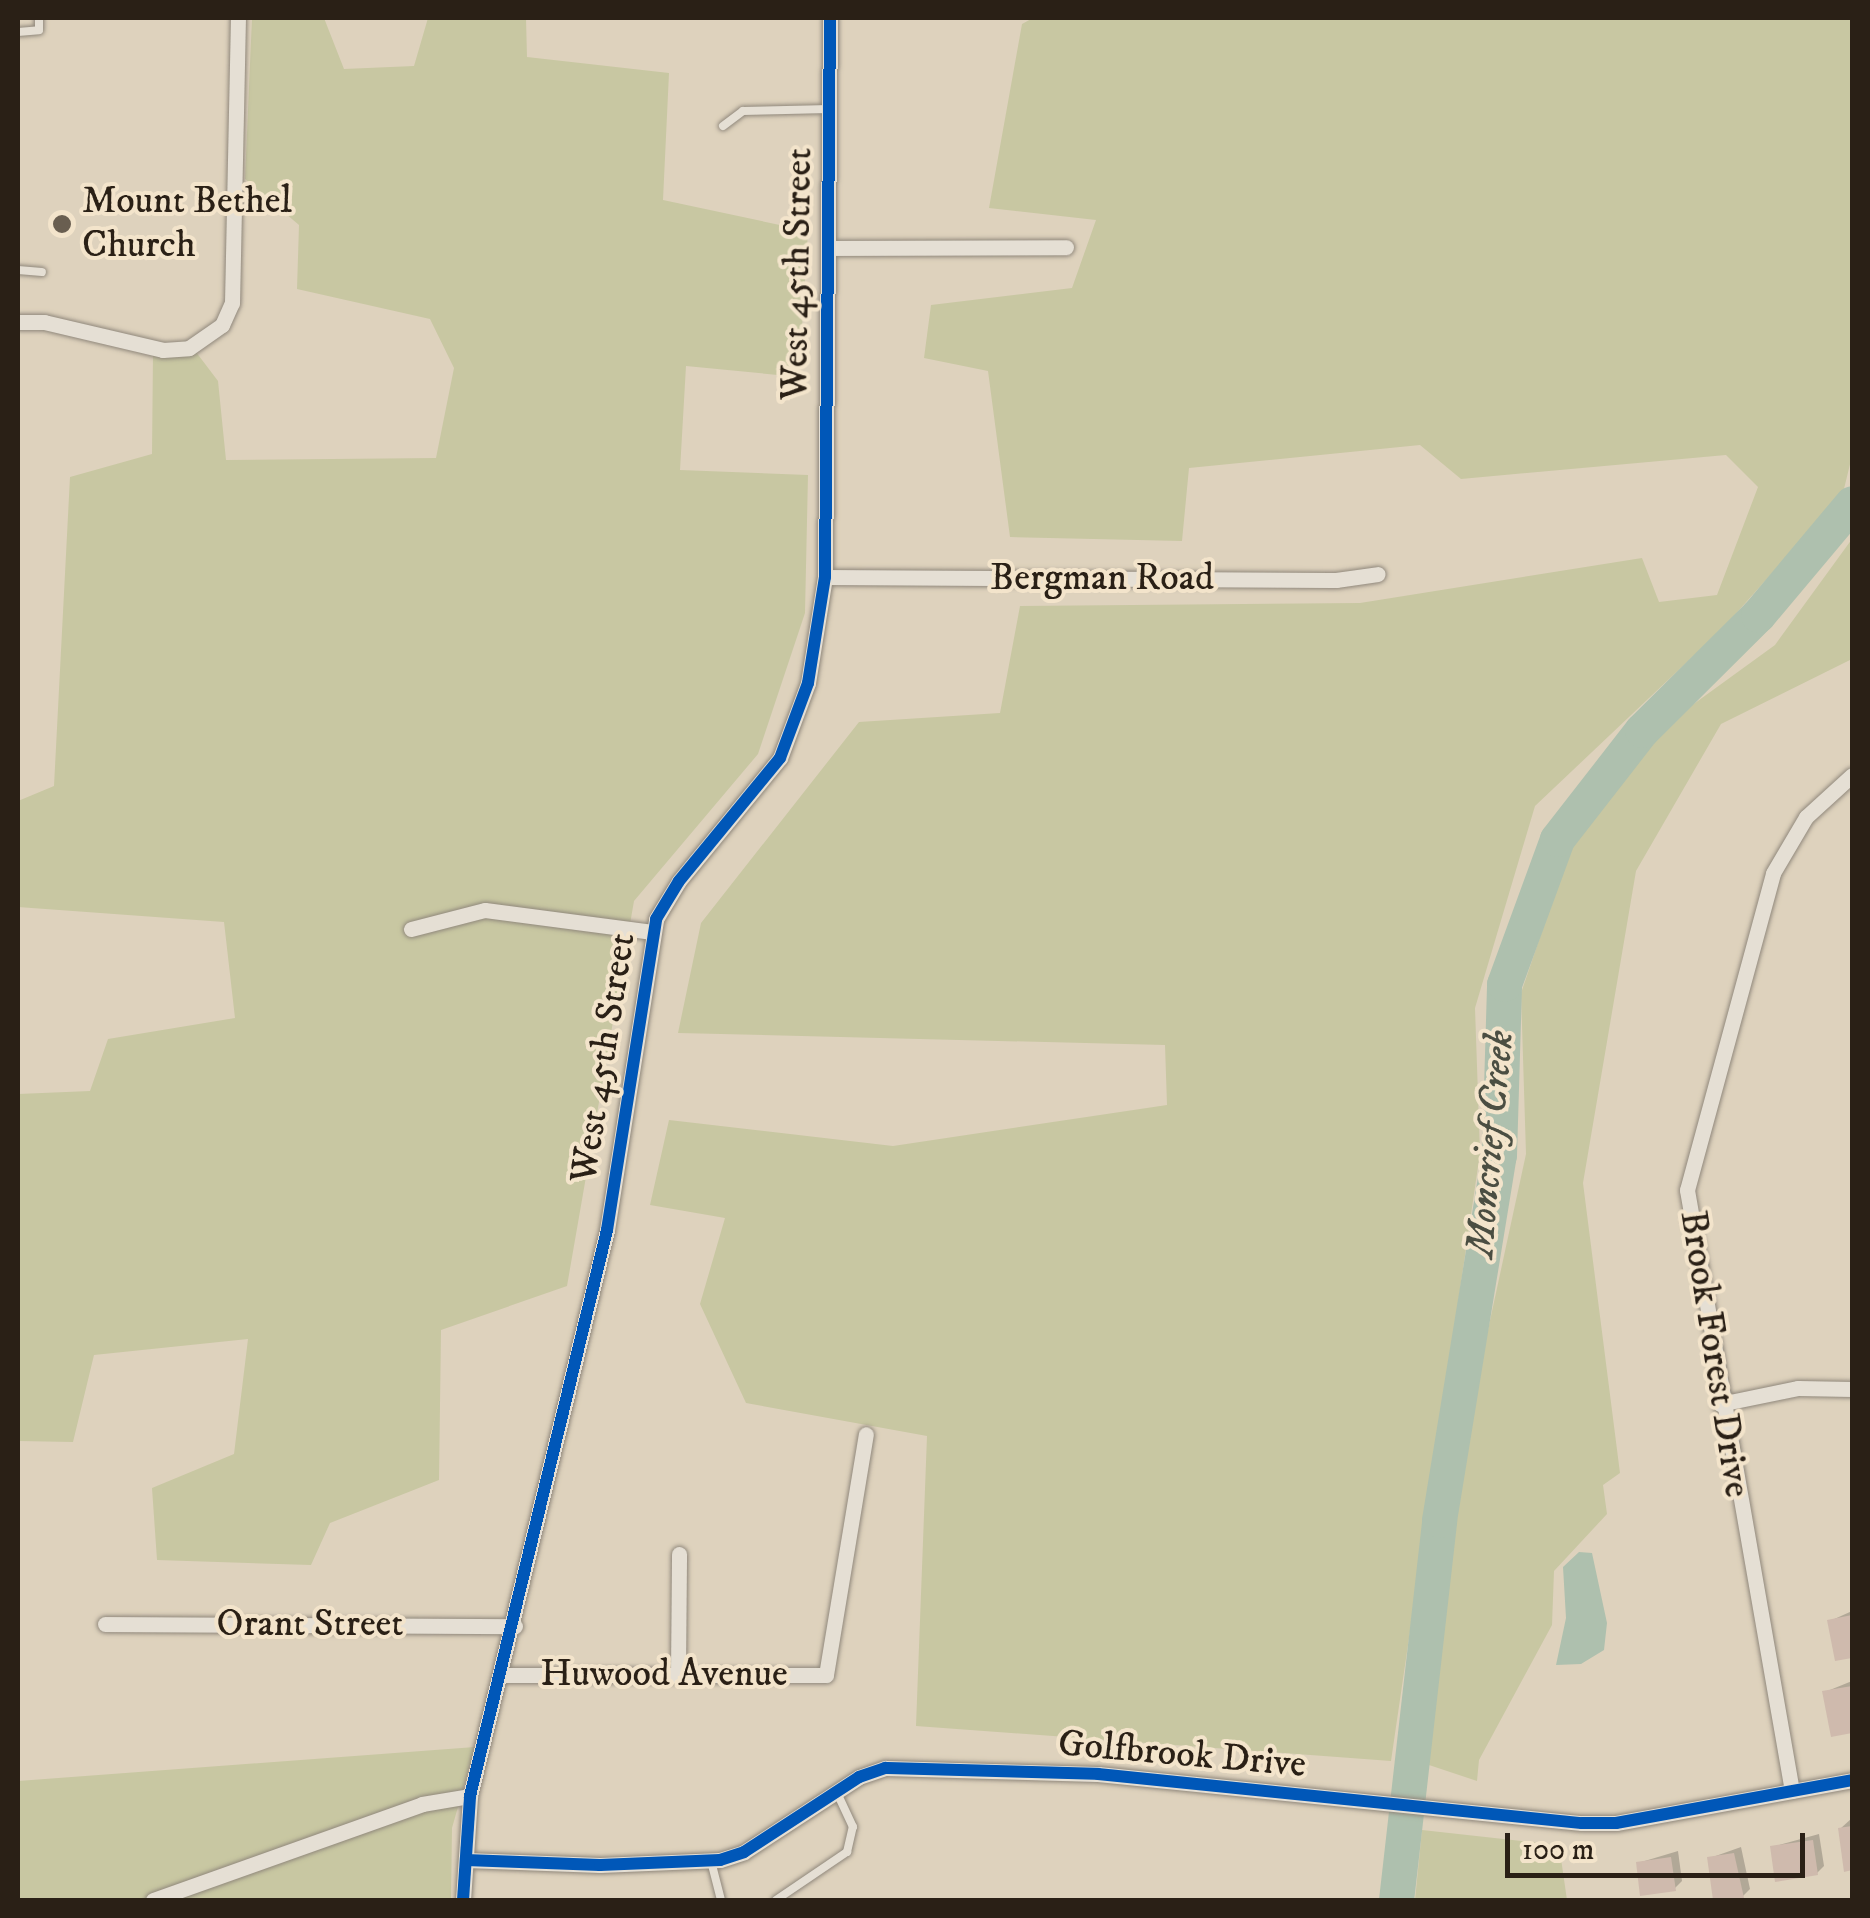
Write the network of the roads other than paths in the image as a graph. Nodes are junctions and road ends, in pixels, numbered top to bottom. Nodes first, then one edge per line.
1 (39, 18) edge
2 (238, 18) edge
3 (830, 18) edge
4 (18, 32) edge
5 (830, 109) junction
6 (723, 126) dead end
7 (829, 248) junction
8 (1066, 248) dead end
9 (18, 270) edge
10 (42, 272) dead end
11 (18, 322) edge
12 (1378, 574) dead end
13 (825, 577) junction
14 (1852, 774) edge
15 (410, 929) dead end
16 (653, 932) junction
17 (1852, 1390) edge
18 (1720, 1404) junction
19 (866, 1434) dead end
20 (680, 1554) dead end
21 (105, 1624) dead end
22 (515, 1626) junction
23 (678, 1673) junction
24 (503, 1675) junction
25 (1852, 1780) edge
26 (836, 1791) junction
27 (1792, 1791) junction
28 (470, 1796) junction
29 (466, 1860) junction
30 (710, 1860) junction
31 (153, 1900) edge
32 (464, 1900) edge
33 (721, 1900) edge
34 (776, 1900) edge

1 - 4 lane
2 - 11 street
3 - 5 street, West 45th Street
5 - 6 lane
5 - 7 street, West 45th Street
7 - 8 street
7 - 13 street, West 45th Street
9 - 10 lane
12 - 13 street, Bergman Road
13 - 16 street, West 45th Street
14 - 18 street, Brook Forest Drive
15 - 16 street
16 - 22 street, West 45th Street
17 - 18 street
18 - 27 street, Brook Forest Drive
19 - 23 street, Huwood Avenue
20 - 23 street
21 - 22 street, Orant Street
22 - 24 street, West 45th Street
23 - 24 street, Huwood Avenue
24 - 28 street, West 45th Street
25 - 27 street, Golfbrook Drive
26 - 27 street, Golfbrook Drive
26 - 30 street, Golfbrook Drive
26 - 34 lane
28 - 29 street, West 45th Street
28 - 31 street
29 - 30 street, Golfbrook Drive
29 - 32 street, West 45th Street
30 - 33 lane

